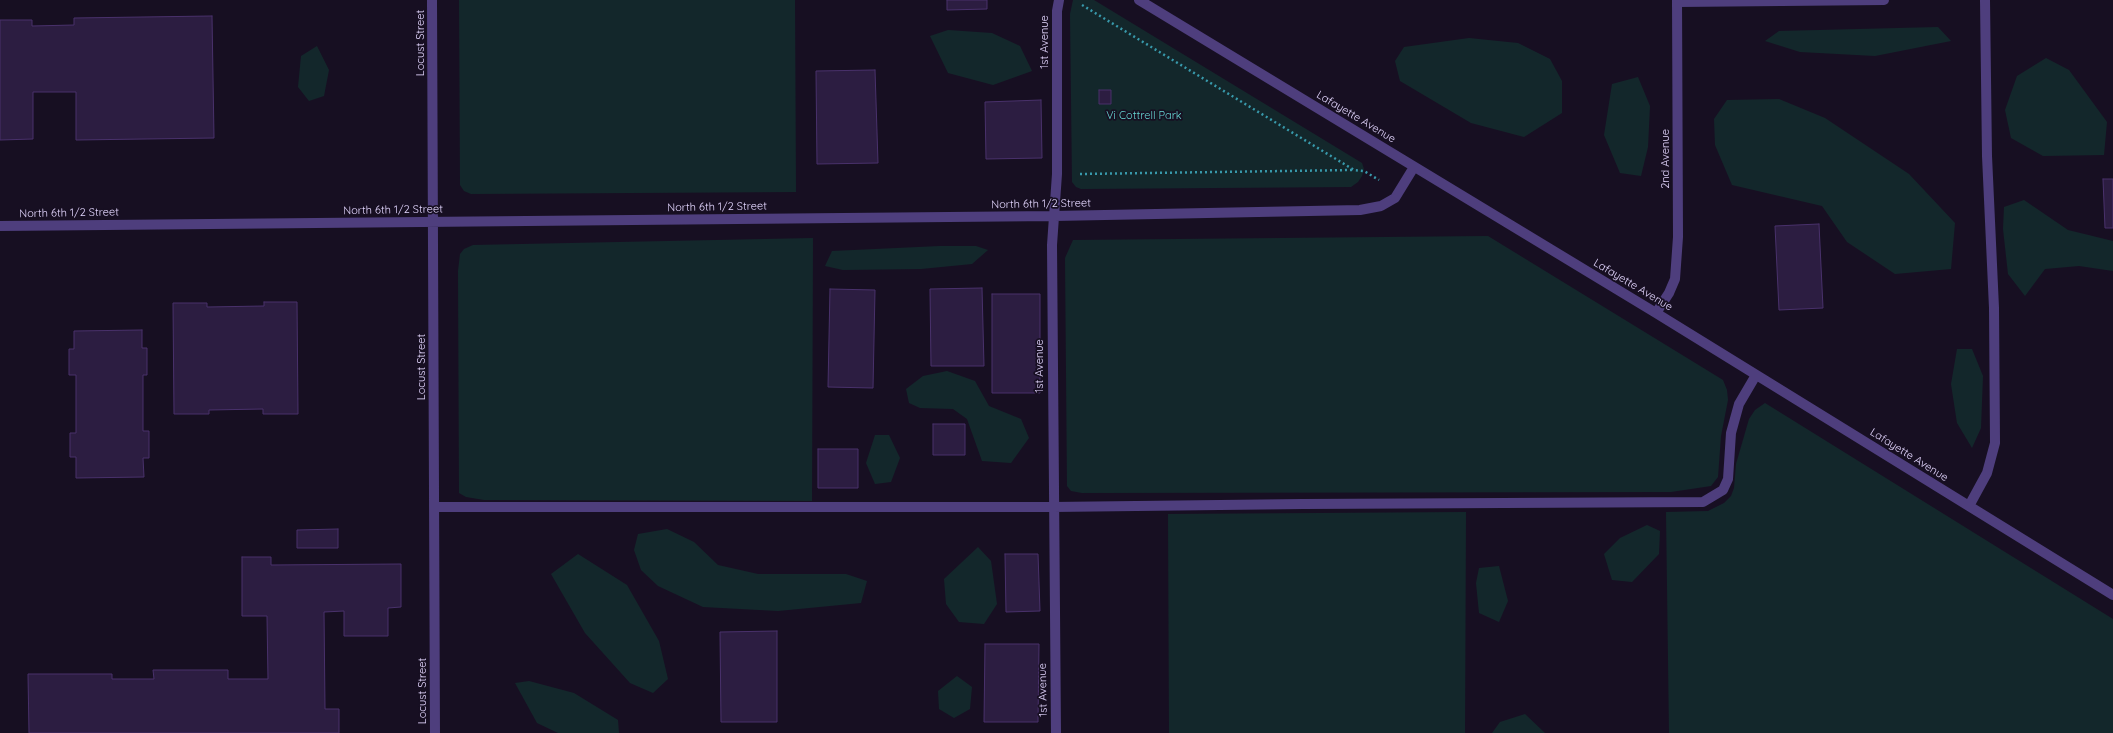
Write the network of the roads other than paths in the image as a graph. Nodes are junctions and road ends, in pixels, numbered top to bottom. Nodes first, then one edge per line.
1 (432, 0) edge
2 (1059, 0) edge
3 (1139, 0) edge
4 (1884, 0) edge
5 (1985, 0) edge
6 (1678, 1) edge
7 (1414, 167) junction
8 (1054, 216) junction
9 (433, 222) junction
10 (0, 226) edge
11 (1656, 313) junction
12 (1756, 375) junction
13 (1969, 506) junction
14 (434, 507) junction
15 (1052, 507) junction
16 (2113, 595) edge
17 (435, 733) edge
18 (1056, 733) edge

1 - 9 street, Locust Street
2 - 8 street, 1st Avenue
3 - 7 street, Lafayette Avenue
4 - 6 street
5 - 13 street
6 - 11 street, 2nd Avenue
7 - 8 street, North 6th 1/2 Street
7 - 11 street, Lafayette Avenue
8 - 9 street, North 6th 1/2 Street
8 - 15 street, 1st Avenue
9 - 10 street, North 6th 1/2 Street
9 - 14 street, Locust Street
11 - 12 street, Lafayette Avenue
12 - 13 street, Lafayette Avenue
12 - 15 street
13 - 16 street, Lafayette Avenue
14 - 15 street
14 - 17 street, Locust Street
15 - 18 street, 1st Avenue

